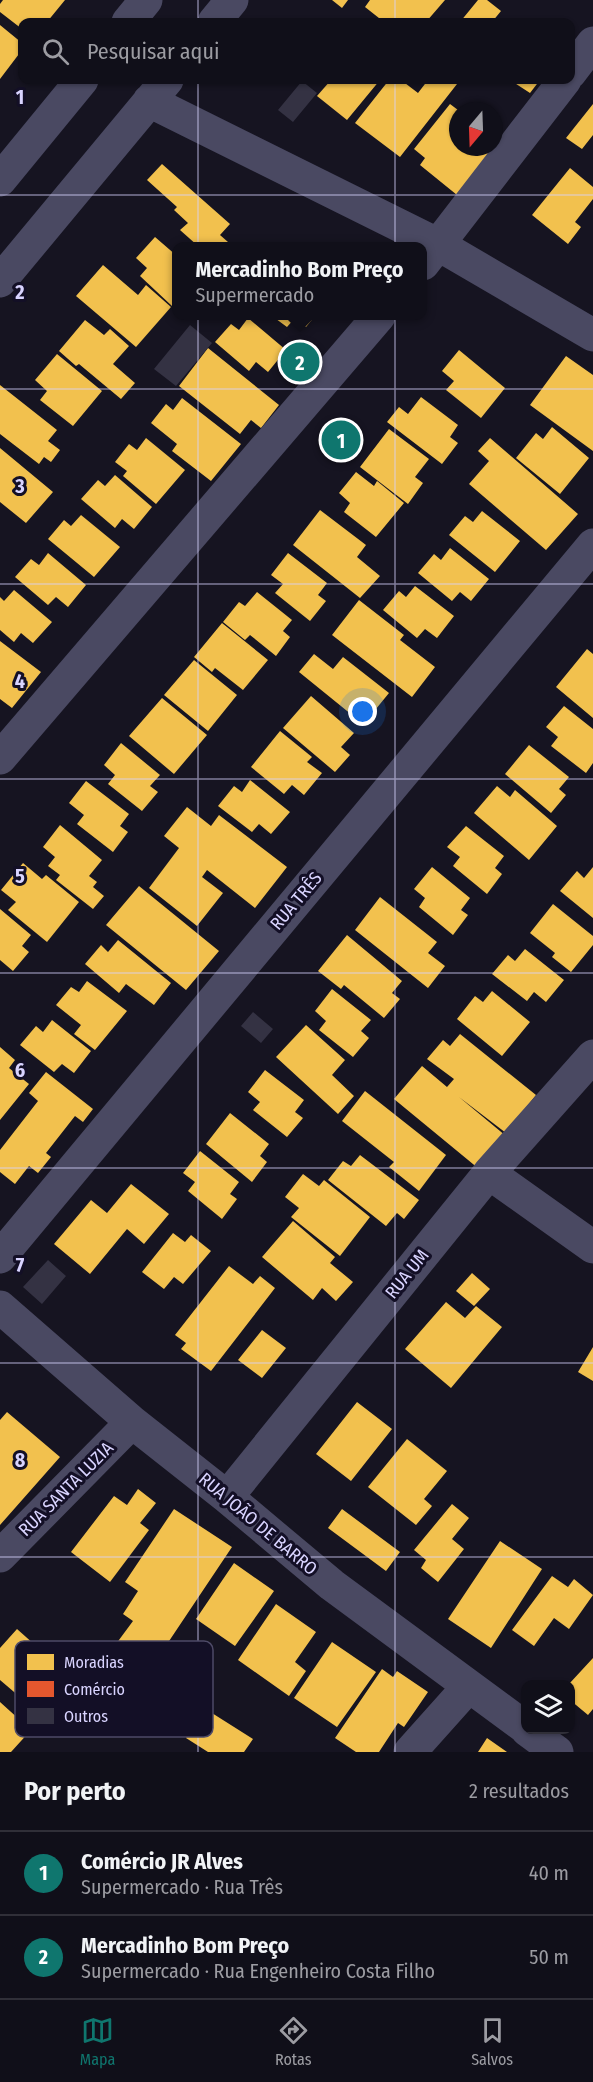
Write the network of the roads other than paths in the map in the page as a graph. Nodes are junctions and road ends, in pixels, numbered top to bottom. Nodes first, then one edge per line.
1 (146, 0) edge
2 (232, 0) edge
3 (131, 18) edge
4 (217, 18) edge
5 (593, 43) edge
6 (575, 66) edge
7 (79, 84) edge
8 (562, 84) edge
9 (158, 90) edge
10 (0, 180) edge
11 (409, 242) edge
12 (431, 255) edge
13 (0, 281) edge
14 (375, 320) edge
15 (593, 335) edge
16 (593, 545) edge
17 (0, 758) edge
18 (593, 1056) edge
19 (489, 1173) junction
20 (593, 1247) edge
21 (0, 1257) edge
22 (0, 1307) edge
23 (132, 1422) junction
24 (227, 1497) junction
25 (0, 1556) edge
26 (470, 1686) junction
27 (521, 1725) edge
28 (533, 1734) edge
29 (410, 1752) edge
30 (557, 1752) edge

1 - 3 street
2 - 4 street
5 - 6 street
7 - 10 street
8 - 12 street
9 - 11 street
9 - 13 street
12 - 15 street
14 - 17 street
16 - 21 street, RUA TRÊS
18 - 19 street, RUA UM
19 - 20 street
19 - 24 street, RUA UM
22 - 23 street, RUA JOÃO DE BARRO
23 - 24 street, RUA JOÃO DE BARRO
23 - 25 street, RUA SANTA LUZIA
24 - 26 street, RUA JOÃO DE BARRO
26 - 27 street, RUA JOÃO DE BARRO
26 - 29 street
28 - 30 street, RUA JOÃO DE BARRO

